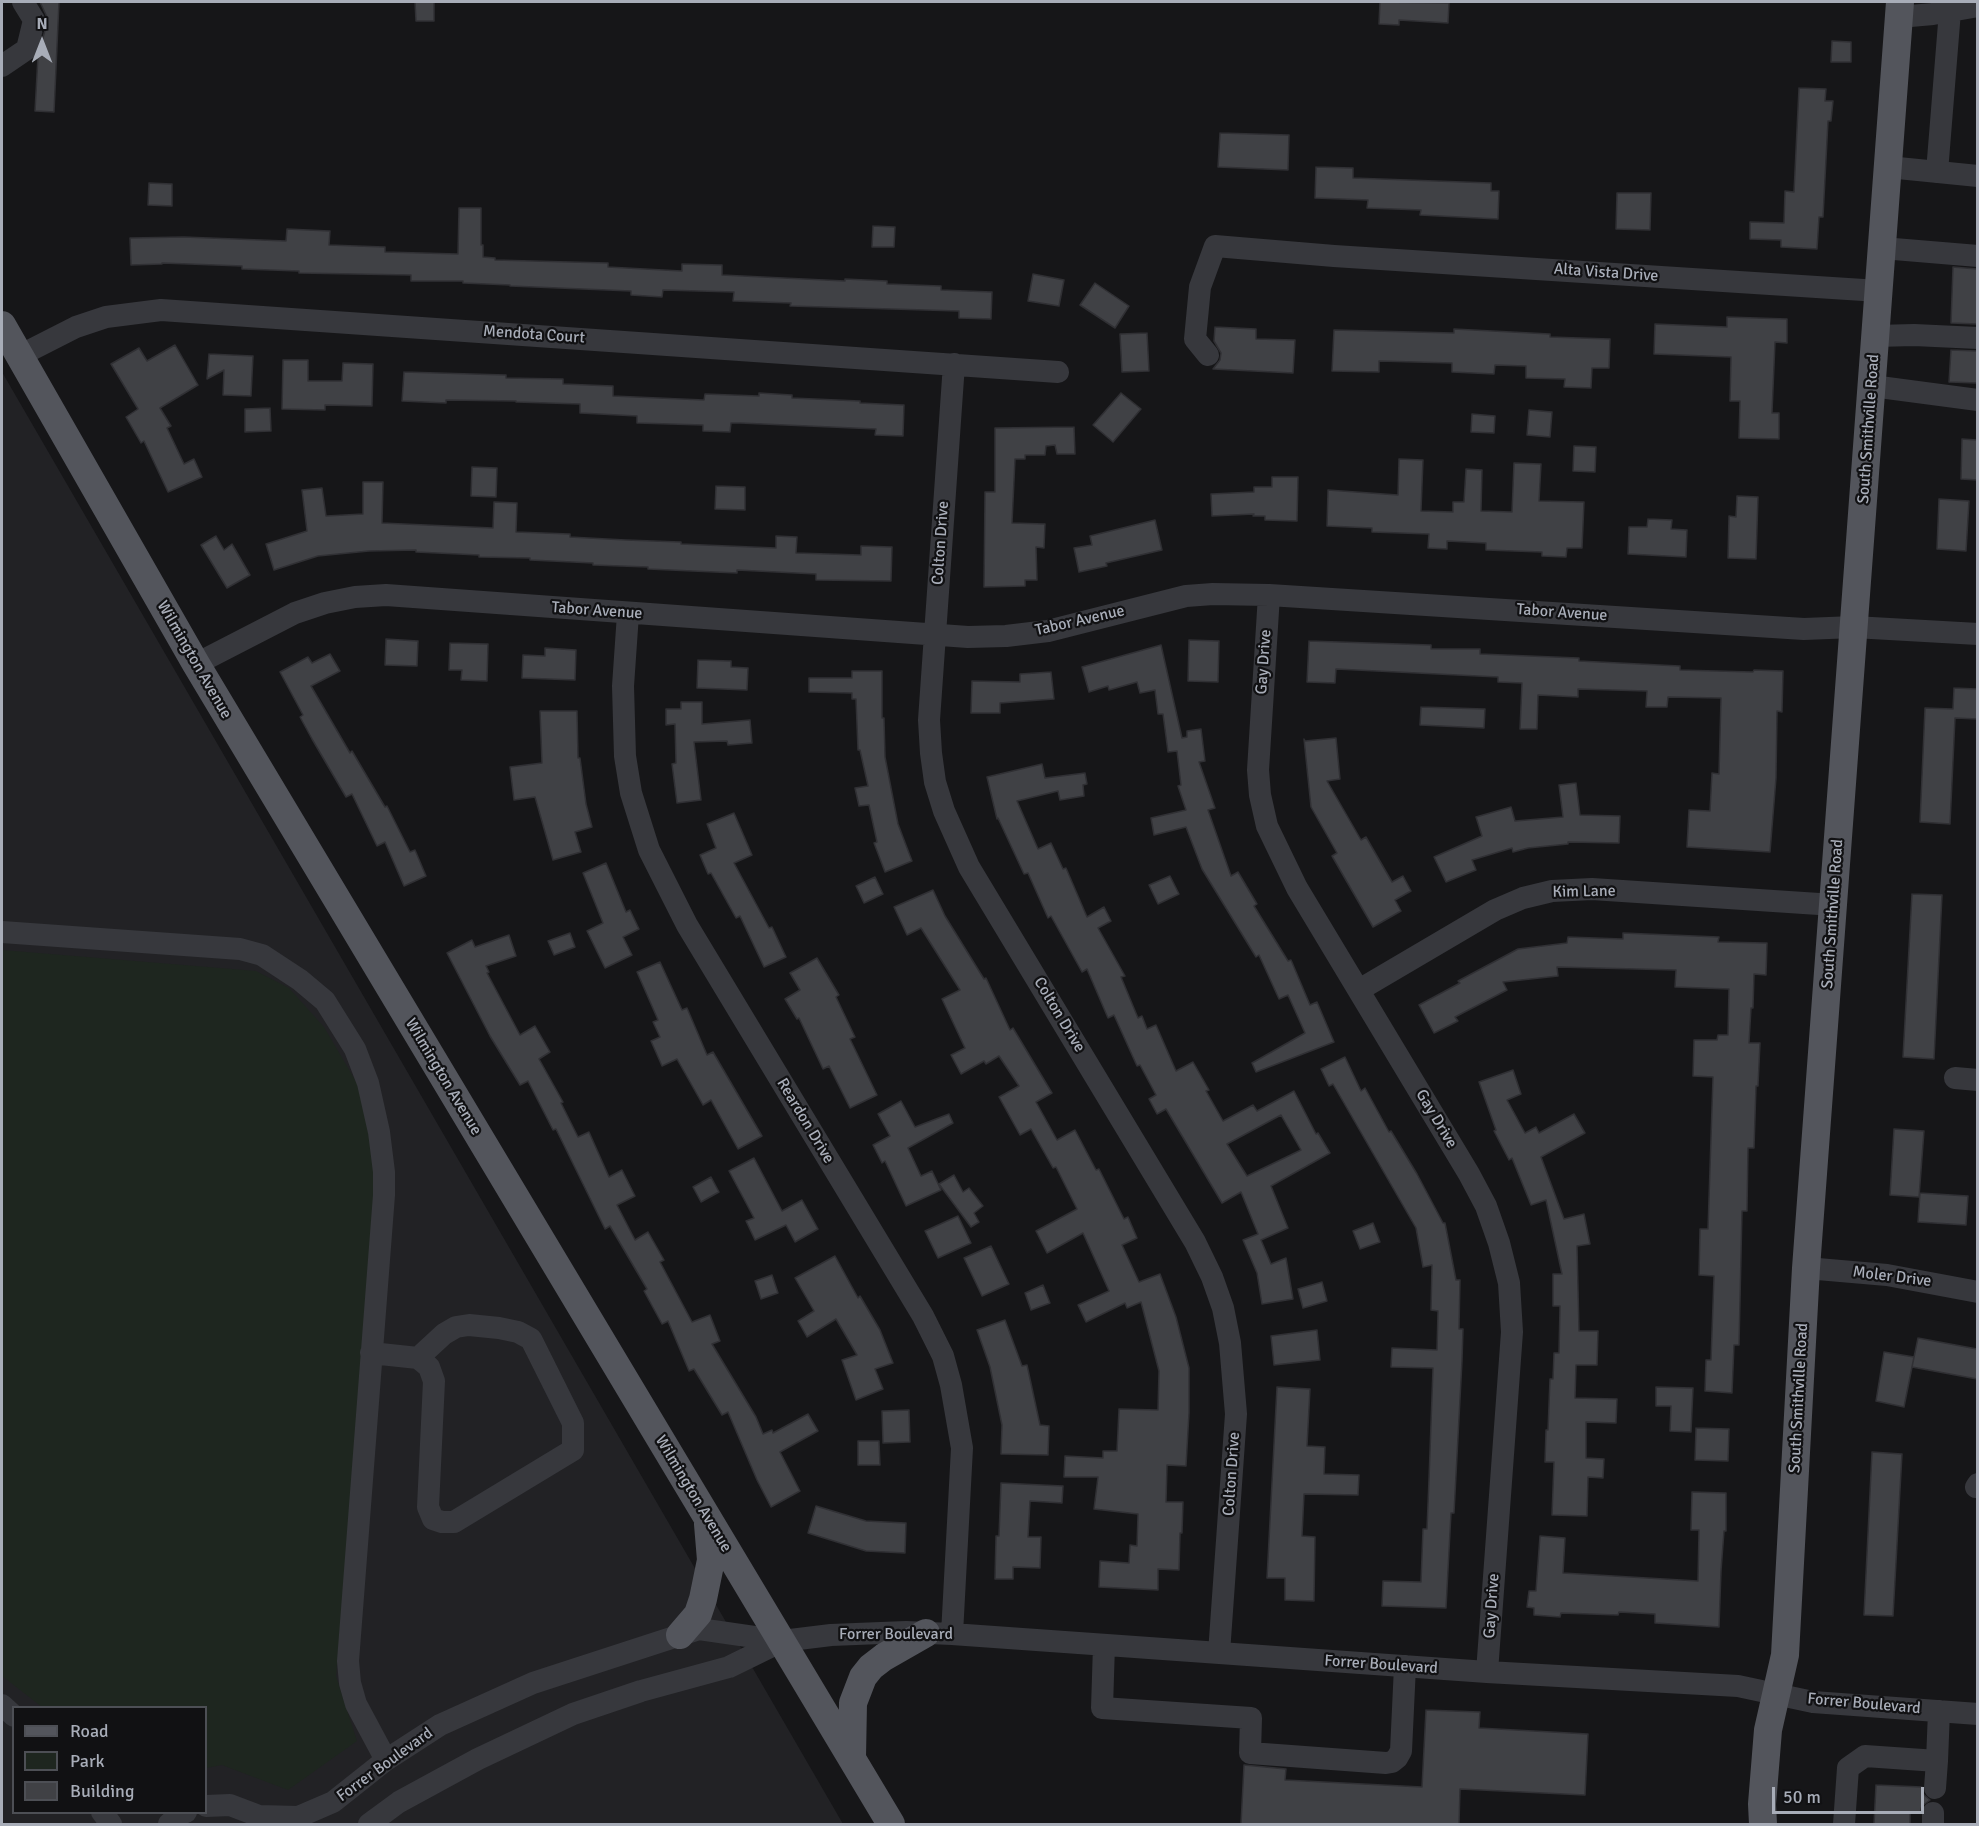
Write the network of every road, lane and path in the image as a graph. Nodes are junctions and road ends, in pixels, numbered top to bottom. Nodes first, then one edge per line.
1 (26, 3) edge
2 (1977, 6) edge
3 (1900, 9) edge
4 (1950, 11) junction
5 (2, 66) edge
6 (1888, 167) junction
7 (1936, 172) junction
8 (1977, 176) edge
9 (1882, 248) junction
10 (1977, 256) edge
11 (1879, 291) junction
12 (2, 325) edge
13 (1876, 336) junction
14 (1977, 338) edge
15 (1208, 355) dead end
16 (19, 356) junction
17 (954, 364) junction
18 (1058, 372) dead end
19 (1872, 386) junction
20 (1977, 400) edge
21 (1269, 595) junction
22 (628, 614) junction
23 (1854, 627) junction
24 (934, 634) junction
25 (1977, 634) edge
26 (196, 664) junction
27 (1834, 905) junction
28 (2, 932) edge
29 (1359, 990) junction
30 (1954, 1078) dead end
31 (1977, 1080) edge
32 (1806, 1268) junction
33 (1977, 1292) edge
34 (371, 1353) junction
35 (418, 1358) junction
36 (707, 1519) junction
37 (939, 1633) junction
38 (680, 1635) junction
39 (782, 1641) junction
40 (1104, 1645) junction
41 (1219, 1653) junction
42 (1406, 1666) junction
43 (1487, 1672) junction
44 (1777, 1694) junction
45 (1939, 1711) junction
46 (1977, 1714) edge
47 (852, 1759) junction
48 (386, 1760) junction
49 (1936, 1761) junction
50 (1935, 1788) dead end
51 (207, 1806) edge
52 (264, 1820) edge
53 (369, 1824) edge
54 (891, 1824) edge
55 (1763, 1824) edge
56 (1844, 1824) edge

1 - 5 street
2 - 4 street
3 - 4 street
3 - 6 main road, South Smithville Road
4 - 7 street
6 - 7 street
6 - 9 main road, South Smithville Road
7 - 8 street
9 - 10 street
9 - 11 main road, South Smithville Road
11 - 13 main road, South Smithville Road
11 - 15 street, Alta Vista Drive
12 - 16 main road, Wilmington Avenue
13 - 14 street
13 - 19 main road, South Smithville Road
16 - 17 street, Mendota Court
16 - 26 main road, Wilmington Avenue
17 - 18 street, Mendota Court
17 - 24 street, Colton Drive
19 - 20 street
19 - 23 main road, South Smithville Road
21 - 23 street, Tabor Avenue
21 - 24 street, Tabor Avenue
21 - 29 street, Gay Drive
22 - 24 street, Tabor Avenue
22 - 26 street, Tabor Avenue
22 - 37 street, Reardon Drive
23 - 25 street, Tabor Avenue
23 - 27 main road, South Smithville Road
24 - 41 street, Colton Drive
26 - 36 main road, Wilmington Avenue
27 - 29 street, Kim Lane
27 - 32 main road, South Smithville Road
28 - 34 street
29 - 43 street, Gay Drive
30 - 31 street
32 - 33 street, Moler Drive
32 - 44 main road, South Smithville Road
34 - 35 street
34 - 48 street
35 - 35 street
36 - 38 main road
36 - 39 main road, Wilmington Avenue
37 - 39 street, Forrer Boulevard
37 - 40 street, Forrer Boulevard
37 - 47 main road
38 - 39 street, Forrer Boulevard
38 - 48 street, Forrer Boulevard
39 - 47 main road, Wilmington Avenue
39 - 53 street, Forrer Boulevard
40 - 41 street, Forrer Boulevard
40 - 42 street
41 - 42 street, Forrer Boulevard
42 - 43 street, Forrer Boulevard
43 - 44 street, Forrer Boulevard
44 - 45 street, Forrer Boulevard
44 - 55 main road, South Smithville Road
45 - 46 street, Forrer Boulevard
45 - 49 street
47 - 54 main road, Wilmington Avenue
48 - 52 street, Forrer Boulevard
49 - 50 street
49 - 56 street
51 - 52 street, Forrer Boulevard

